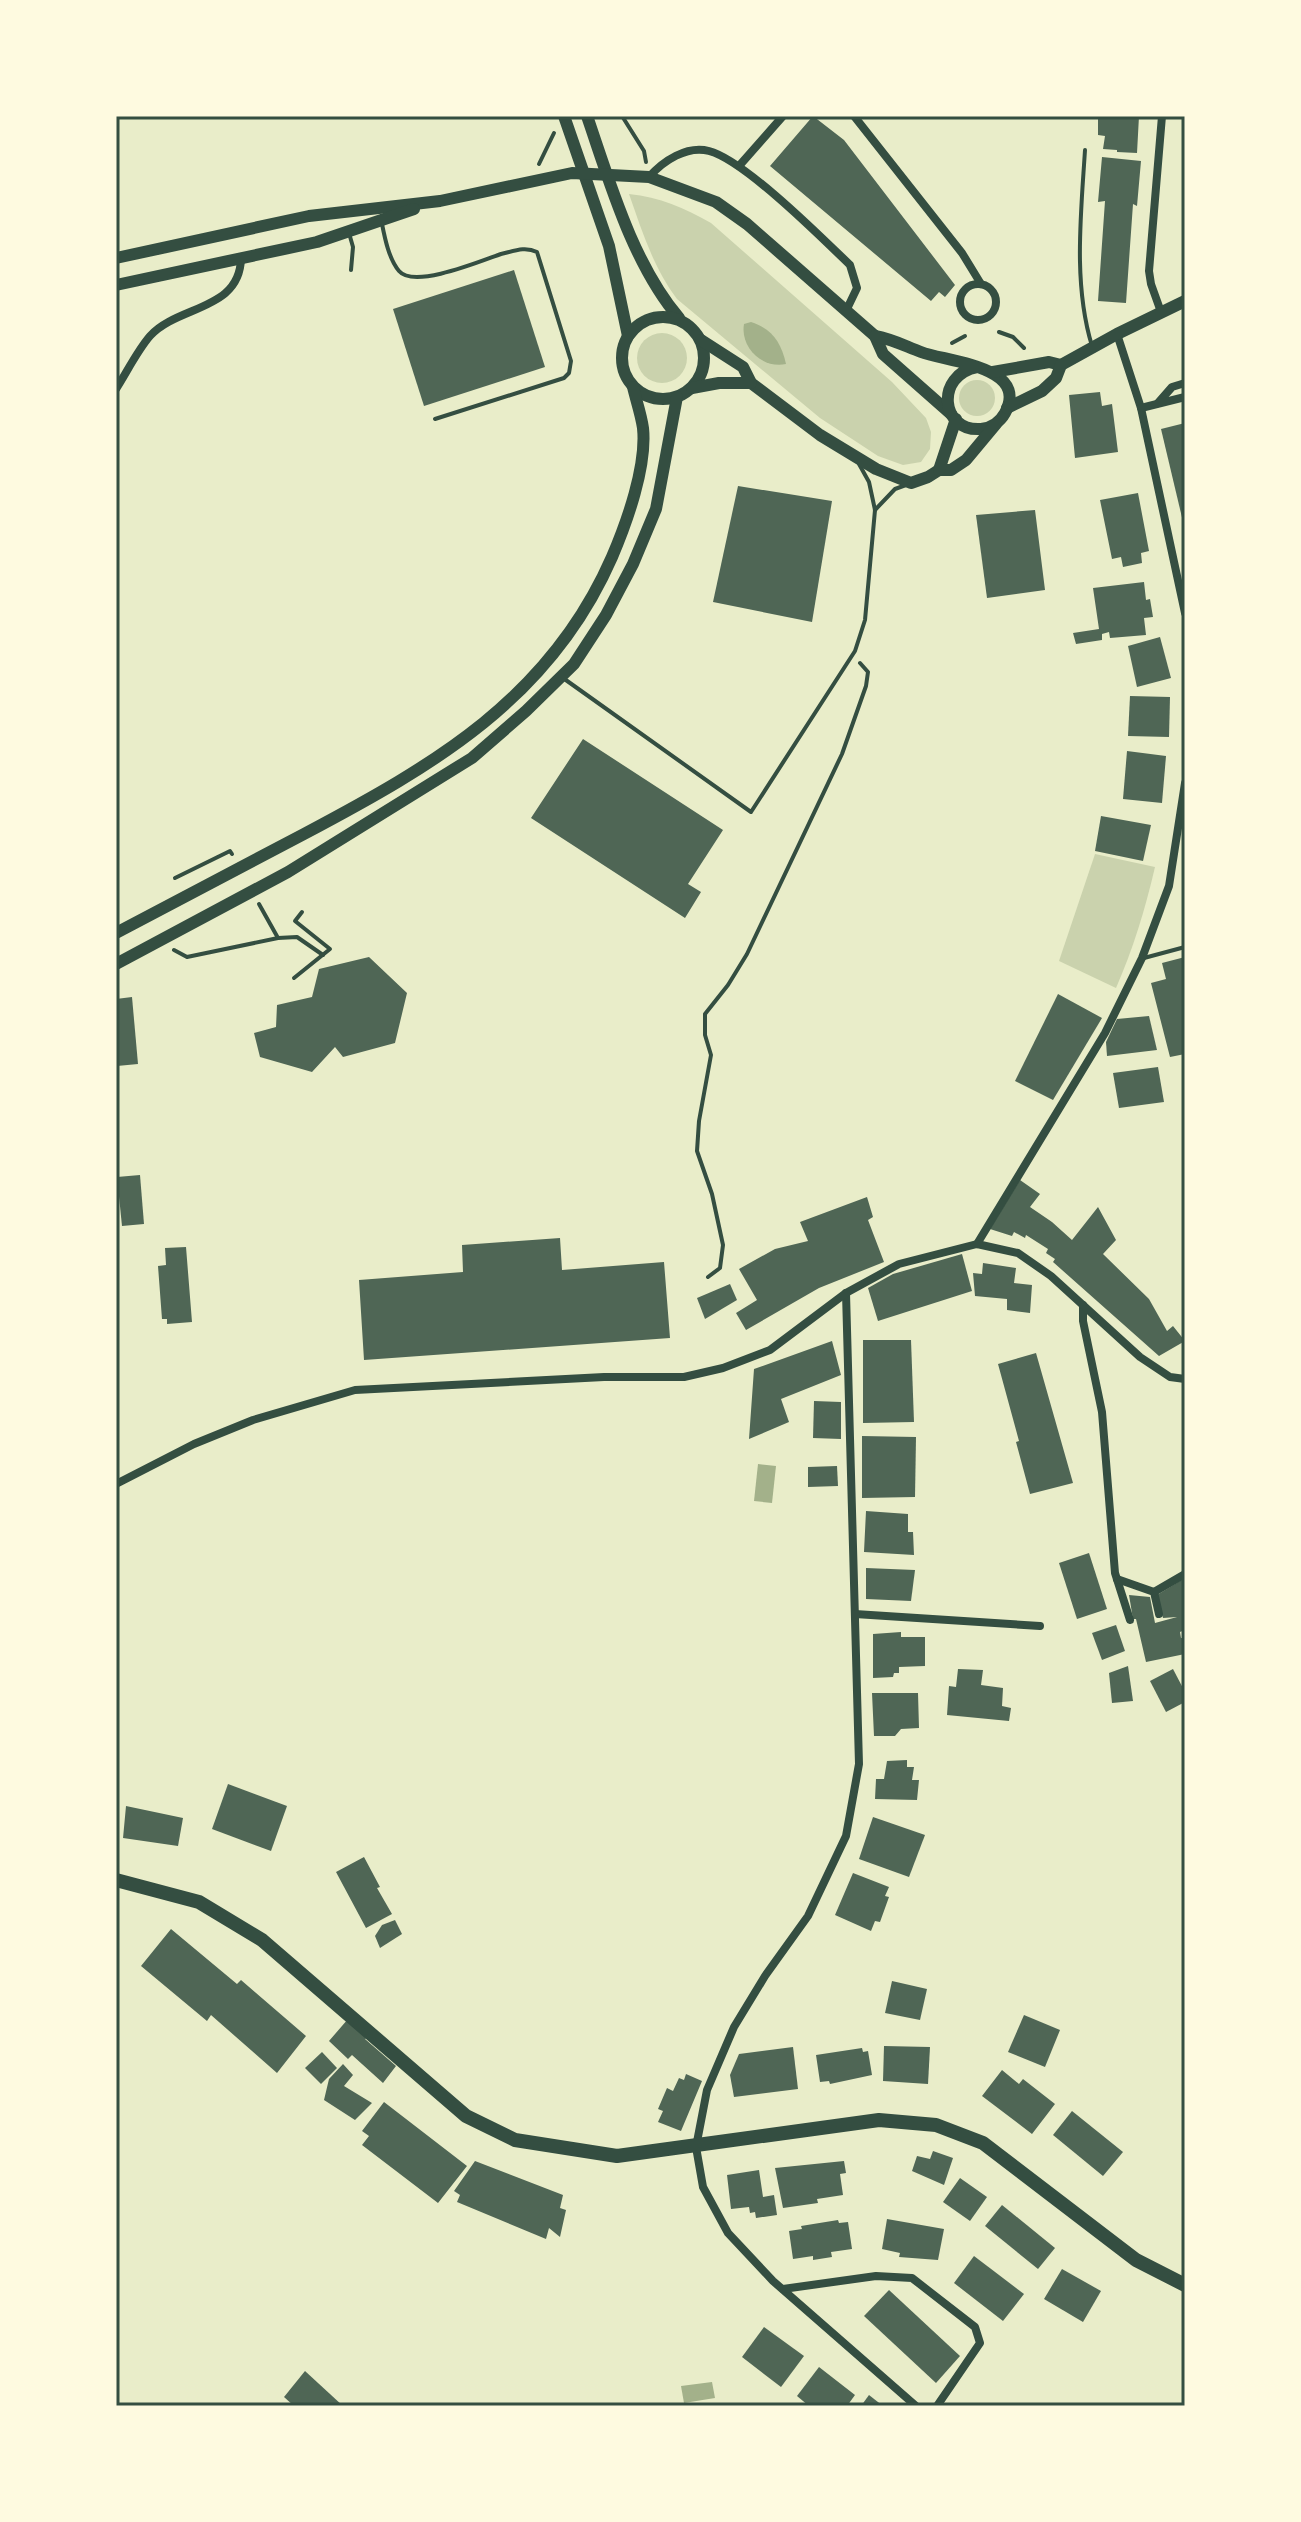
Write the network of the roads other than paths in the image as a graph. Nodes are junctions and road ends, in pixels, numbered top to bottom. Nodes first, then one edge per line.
1 (564, 116) edge
2 (587, 116) edge
3 (783, 116) edge
4 (854, 116) edge
5 (1162, 116) edge
6 (1085, 150) dead end
7 (739, 166) junction
8 (647, 171) junction
9 (440, 201) junction
10 (381, 221) junction
11 (348, 232) junction
12 (116, 258) edge
13 (241, 258) junction
14 (351, 270) dead end
15 (981, 284) junction
16 (116, 285) edge
17 (1185, 301) edge
18 (846, 311) junction
19 (1161, 312) junction
20 (681, 320) junction
21 (1117, 334) junction
22 (628, 336) junction
23 (875, 336) junction
24 (701, 340) junction
25 (1092, 348) junction
26 (1061, 365) junction
27 (977, 367) junction
28 (993, 372) junction
29 (751, 383) junction
30 (1185, 383) edge
31 (633, 387) junction
32 (692, 388) junction
33 (116, 389) edge
34 (677, 397) junction
35 (1185, 397) edge
36 (1158, 404) junction
37 (1007, 408) junction
38 (1141, 408) junction
39 (953, 416) junction
40 (435, 419) dead end
41 (996, 424) junction
42 (857, 459) junction
43 (939, 470) junction
44 (911, 483) junction
45 (875, 510) junction
46 (1182, 584) edge
47 (1185, 613) edge
48 (561, 676) junction
49 (1185, 783) edge
50 (116, 933) edge
51 (1185, 947) edge
52 (1142, 958) junction
53 (116, 964) edge
54 (977, 1244) junction
55 (846, 1293) junction
56 (1083, 1305) junction
57 (1185, 1379) edge
58 (116, 1484) edge
59 (1185, 1574) edge
60 (1117, 1579) junction
61 (1154, 1592) junction
62 (855, 1614) junction
63 (1159, 1614) dead end
64 (1130, 1620) dead end
65 (1040, 1626) dead end
66 (116, 1880) edge
67 (696, 2147) junction
68 (1185, 2285) edge
69 (783, 2289) junction
70 (916, 2406) edge
71 (937, 2406) edge

1 - 22 main road
2 - 20 main road
3 - 7 street
4 - 15 street
5 - 19 street
6 - 25 lane
7 - 8 street
7 - 18 street
8 - 9 main road
8 - 18 main road
9 - 10 main road
9 - 12 main road
10 - 11 main road
10 - 40 lane
11 - 13 main road
11 - 14 lane
13 - 16 main road
13 - 33 street
15 - 15 street
17 - 19 main road
18 - 23 main road
19 - 21 main road
20 - 22 main road
20 - 24 main road
21 - 25 main road
21 - 38 street
22 - 31 main road
23 - 27 main road
23 - 39 main road
24 - 29 main road
24 - 32 main road
25 - 26 main road
26 - 28 main road
26 - 37 main road
27 - 28 main road
27 - 39 main road
28 - 37 main road
29 - 32 main road
29 - 42 main road
30 - 36 street
31 - 34 main road
31 - 50 main road
32 - 34 main road
34 - 48 main road
35 - 36 street
36 - 38 street
37 - 41 main road
38 - 46 street
39 - 41 main road
39 - 43 main road
41 - 43 main road
42 - 44 main road
42 - 45 lane
43 - 44 main road
44 - 45 lane
45 - 48 lane
46 - 47 street
48 - 53 main road
49 - 52 street
51 - 52 lane
52 - 54 street
54 - 55 street
54 - 56 street
55 - 58 street
55 - 62 street
56 - 57 street
56 - 60 street
59 - 61 street
60 - 61 street
60 - 64 street
61 - 63 street
62 - 65 street
62 - 67 street
66 - 67 main road
67 - 68 main road
67 - 69 street
69 - 70 street
69 - 71 street

